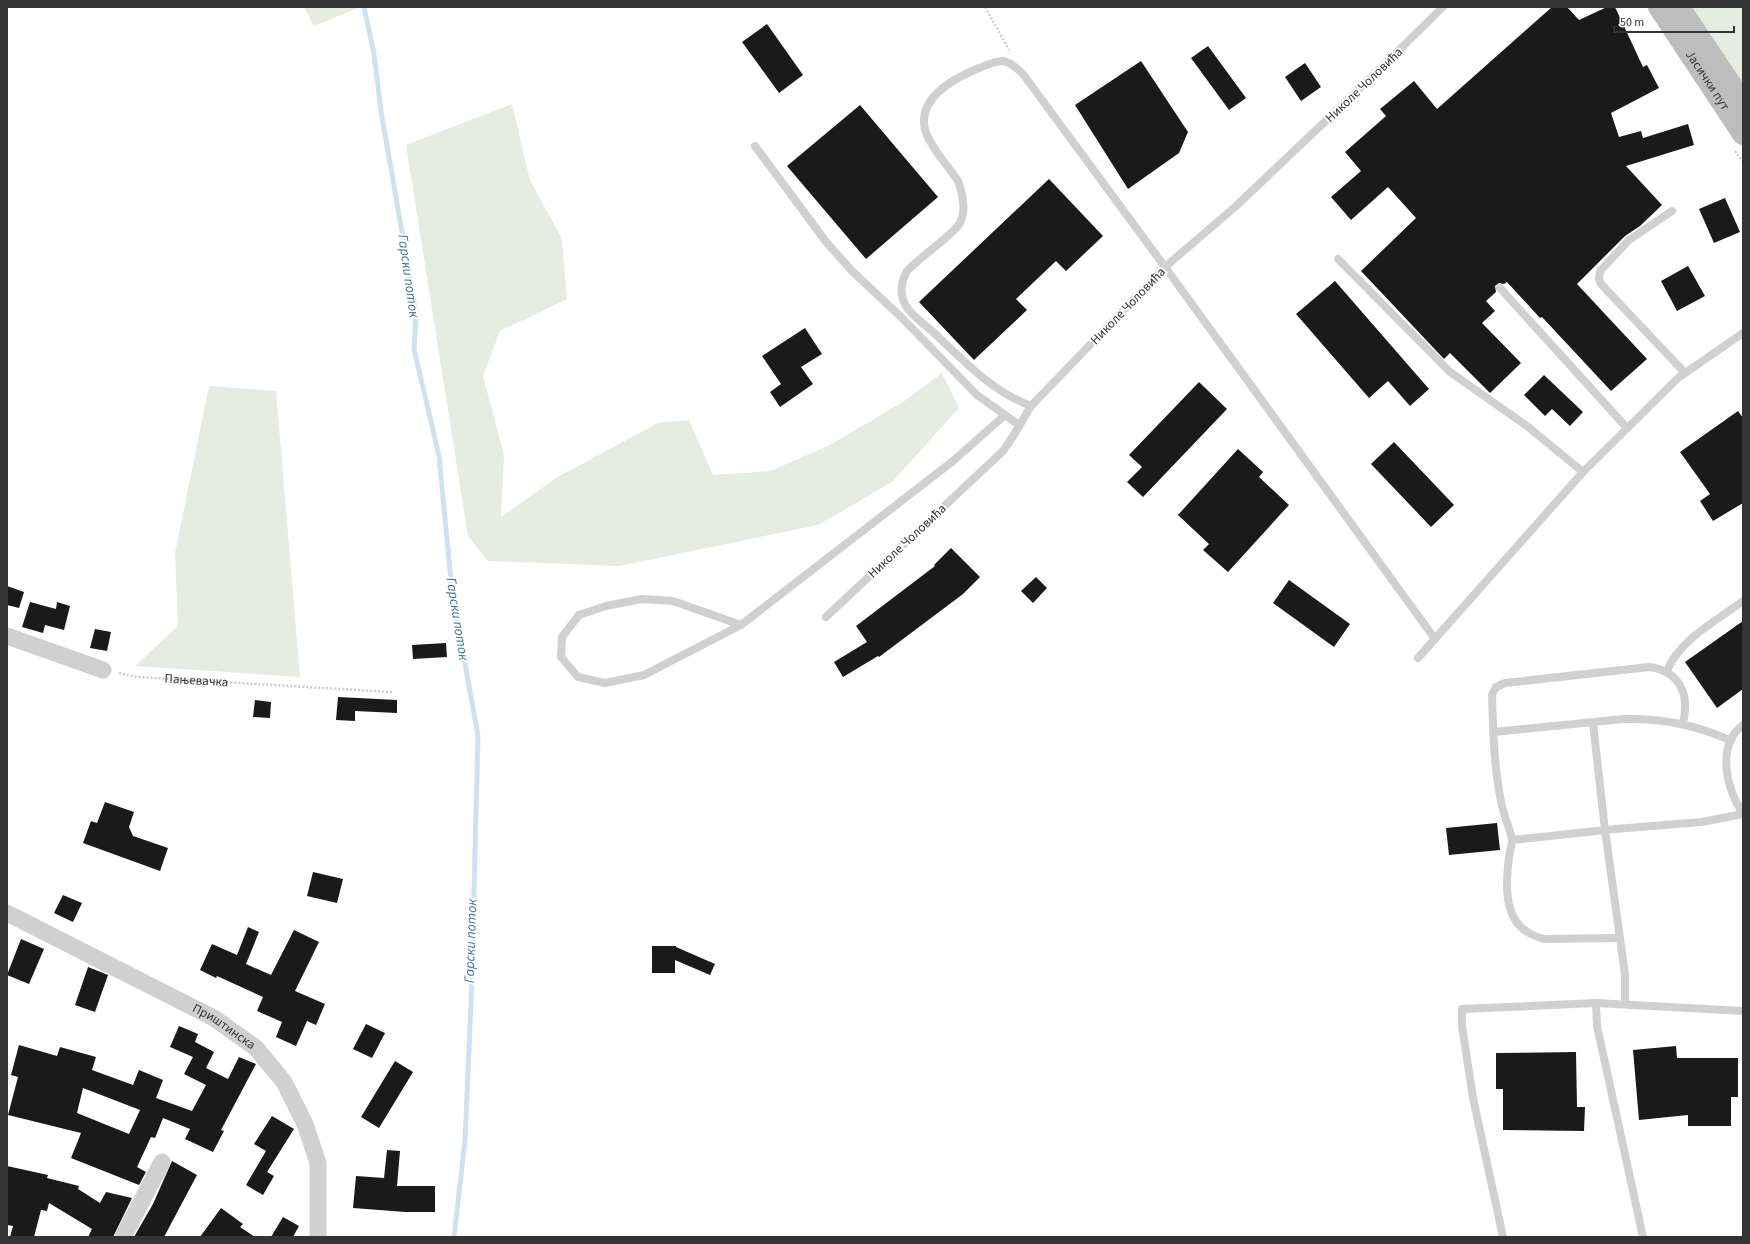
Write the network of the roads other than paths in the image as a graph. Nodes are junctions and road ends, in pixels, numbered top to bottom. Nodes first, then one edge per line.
1 (1443, 7) edge
2 (1659, 7) edge
3 (1679, 7) edge
4 (1743, 104) edge
5 (1743, 134) edge
6 (755, 146) dead end
7 (1672, 211) dead end
8 (1338, 259) dead end
9 (1166, 267) junction
10 (1500, 288) dead end
11 (1743, 333) edge
12 (1685, 373) junction
13 (1031, 406) junction
14 (1005, 415) junction
15 (1019, 425) junction
16 (1627, 428) junction
17 (1583, 472) junction
18 (1743, 601) edge
19 (826, 617) dead end
20 (741, 625) junction
21 (7, 636) edge
22 (1434, 639) junction
23 (1418, 658) dead end
24 (103, 670) road end
25 (1667, 672) junction
26 (1593, 723) junction
27 (1683, 723) junction
28 (1743, 725) edge
29 (1494, 732) junction
30 (1731, 741) junction
31 (1743, 814) edge
32 (1605, 830) junction
33 (1512, 840) junction
34 (7, 912) edge
35 (1620, 938) junction
36 (1596, 1003) junction
37 (1625, 1004) junction
38 (1743, 1011) edge
39 (162, 1162) dead end
40 (123, 1237) edge
41 (318, 1237) edge
42 (1503, 1237) edge
43 (1643, 1237) edge

1 - 9 lane, Николе Чоловића
2 - 5 main road, Јасички пут
3 - 4 main road, Јасички пут
6 - 14 lane
7 - 12 lane
8 - 17 lane
9 - 13 lane, Николе Чоловића
9 - 13 lane
9 - 22 lane
10 - 16 lane
11 - 12 lane
12 - 16 lane
13 - 15 lane, Николе Чоловића
14 - 15 lane
14 - 20 lane
15 - 19 lane, Николе Чоловића
16 - 17 lane
17 - 22 lane
18 - 25 lane
20 - 20 lane
21 - 24 street
22 - 23 lane
25 - 27 lane
25 - 29 lane
26 - 27 lane
26 - 29 lane
26 - 32 lane
27 - 30 lane
28 - 30 lane
29 - 33 lane
30 - 31 lane
31 - 32 lane
32 - 33 lane
32 - 35 lane
33 - 35 lane
34 - 41 street, Приштинска
35 - 37 lane
36 - 37 lane
36 - 42 lane
36 - 43 lane
37 - 38 lane
39 - 40 street

